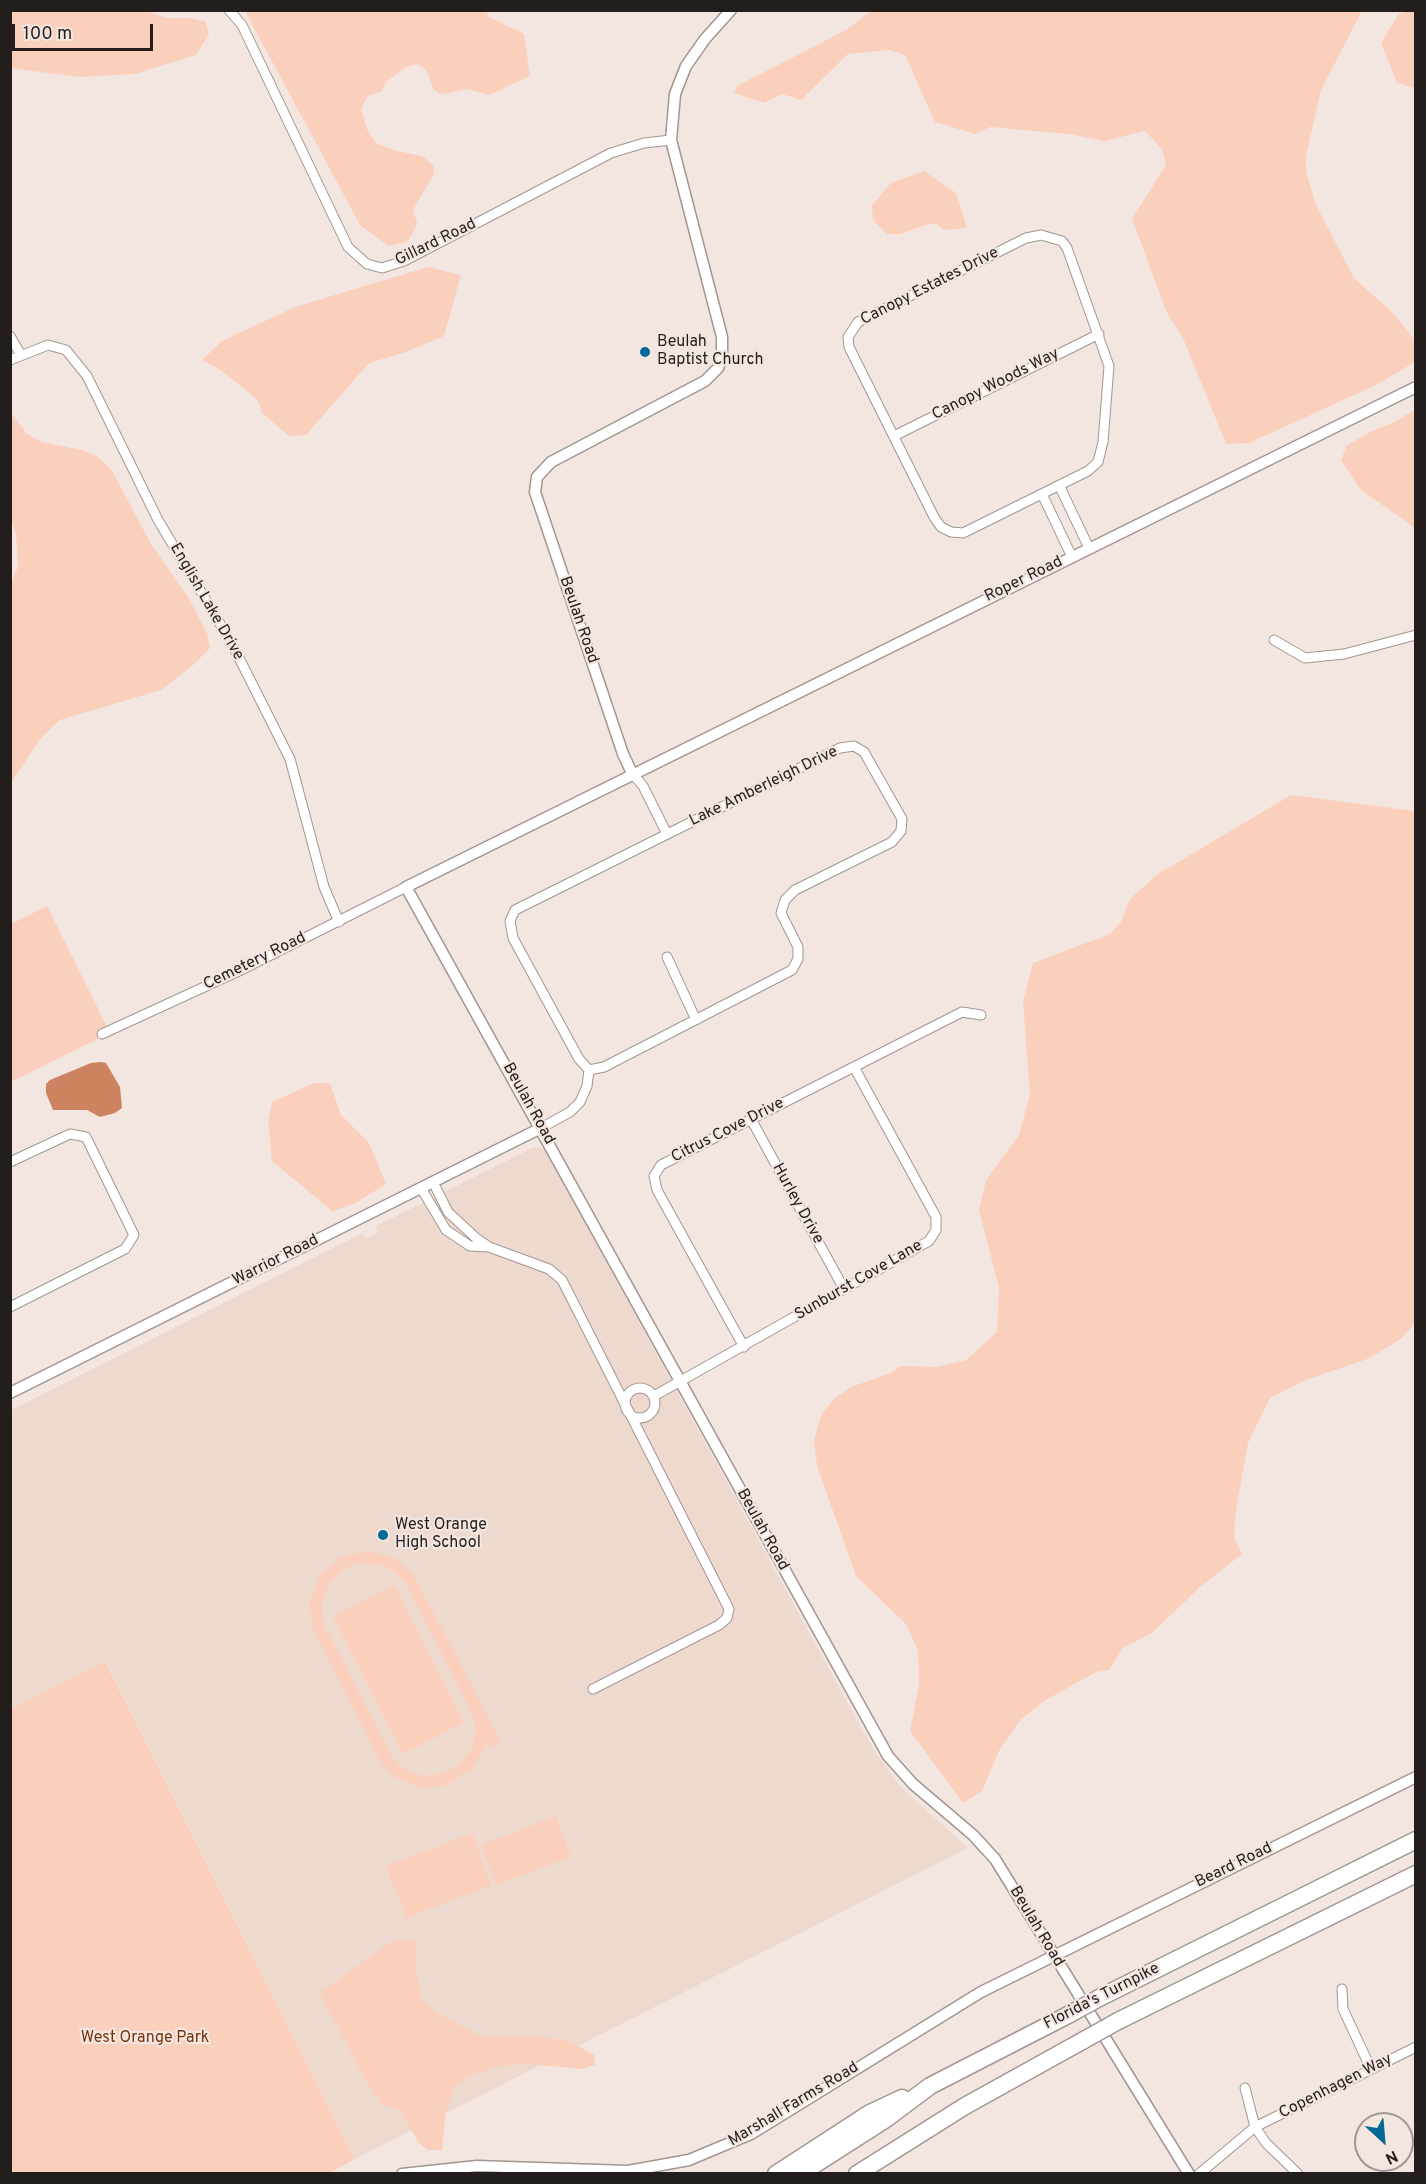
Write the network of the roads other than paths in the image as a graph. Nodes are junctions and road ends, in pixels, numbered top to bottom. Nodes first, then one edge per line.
1 (229, 10) edge
2 (731, 10) edge
3 (672, 141) junction
4 (1099, 333) junction
5 (10, 336) edge
6 (21, 355) junction
7 (10, 360) edge
8 (1416, 387) edge
9 (894, 436) junction
10 (1059, 485) junction
11 (1042, 494) junction
12 (1089, 548) junction
13 (1072, 557) junction
14 (1416, 635) edge
15 (1274, 640) dead end
16 (632, 773) junction
17 (667, 834) junction
18 (406, 887) junction
19 (339, 922) junction
20 (667, 957) dead end
21 (981, 1015) dead end
22 (696, 1020) junction
23 (102, 1034) dead end
24 (854, 1067) junction
25 (589, 1070) junction
26 (751, 1119) junction
27 (542, 1128) junction
28 (10, 1162) edge
29 (433, 1182) junction
30 (421, 1188) junction
31 (489, 1247) junction
32 (844, 1289) junction
33 (10, 1307) edge
34 (744, 1347) junction
35 (681, 1382) junction
36 (10, 1393) edge
37 (654, 1396) junction
38 (627, 1410) junction
39 (593, 1689) dead end
40 (1416, 1778) edge
41 (1416, 1840) edge
42 (1416, 1874) edge
43 (1053, 1957) junction
44 (1342, 1989) dead end
45 (1416, 2047) edge
46 (1371, 2069) junction
47 (930, 2086) junction
48 (1245, 2088) dead end
49 (965, 2106) junction
50 (1255, 2127) junction
51 (402, 2174) edge
52 (776, 2174) edge
53 (800, 2174) edge
54 (857, 2174) edge
55 (877, 2174) edge
56 (1189, 2174) edge
57 (1199, 2174) edge
58 (1298, 2174) edge

1 - 3 street, Gillard Road
2 - 3 street, Beulah Road
3 - 16 street, Beulah Road
4 - 9 street, Canopy Woods Way
4 - 9 street, Canopy Estates Drive
4 - 10 street, Canopy Estates Drive
5 - 6 street
6 - 7 street, English Lake Drive
6 - 19 street, English Lake Drive
8 - 12 street, Roper Road
9 - 11 street, Canopy Estates Drive
10 - 11 street, Canopy Estates Drive
10 - 12 street
11 - 13 street
12 - 13 street, Roper Road
13 - 16 street, Roper Road
14 - 15 street
16 - 17 street
16 - 18 street
17 - 22 street, Lake Amberleigh Drive
17 - 25 street, Lake Amberleigh Drive
18 - 19 street, Cemetery Road
18 - 27 street, Beulah Road
19 - 23 street, Cemetery Road
20 - 22 street
21 - 24 street, Citrus Cove Drive
22 - 25 street, Lake Amberleigh Drive
24 - 26 street, Citrus Cove Drive
24 - 32 street, Sunburst Cove Lane
25 - 27 street
26 - 32 street, Hurley Drive
26 - 34 street, Citrus Cove Drive
27 - 29 street, Warrior Road
27 - 35 street, Beulah Road
28 - 33 street
29 - 30 street, Warrior Road
29 - 31 street
30 - 31 street
30 - 36 street, Warrior Road
31 - 38 street
32 - 34 street, Sunburst Cove Lane
34 - 35 street, Sunburst Cove Lane
35 - 37 street, Sunburst Cove Lane
35 - 43 street, Beulah Road
37 - 38 street
37 - 38 street
38 - 39 street
40 - 43 street, Beard Road
41 - 47 highway, Florida's Turnpike, bridge
42 - 49 highway, Florida's Turnpike, bridge
43 - 51 street, Marshall Farms Road
43 - 56 street, Beulah Road
44 - 46 street
45 - 46 street, Copenhagen Way
46 - 50 street, Copenhagen Way
47 - 52 highway
47 - 53 highway, Florida's Turnpike
48 - 50 street
49 - 54 highway, Florida's Turnpike
49 - 55 highway
50 - 57 street, Copenhagen Way
50 - 58 street

